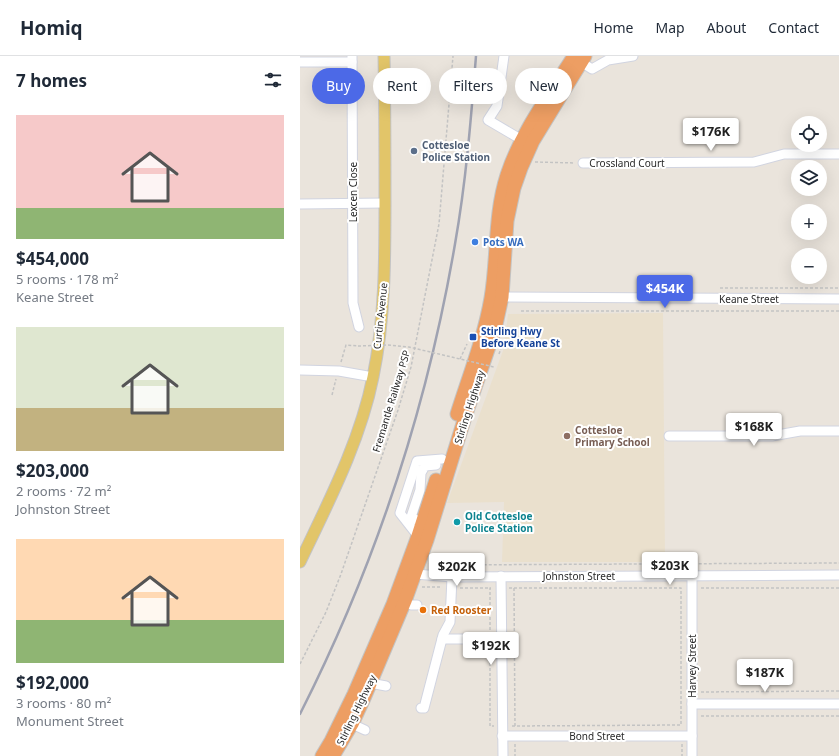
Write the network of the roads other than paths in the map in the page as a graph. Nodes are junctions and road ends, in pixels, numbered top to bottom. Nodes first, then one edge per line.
1 (384, 56) edge
2 (504, 56) edge
3 (633, 56) edge
4 (580, 58) edge
5 (352, 59) edge
6 (300, 62) edge
7 (522, 140) junction
8 (839, 154) edge
9 (582, 163) road end
10 (353, 203) junction
11 (385, 203) junction
12 (300, 204) edge
13 (497, 297) junction
14 (839, 299) edge
15 (359, 327) dead end
16 (300, 370) edge
17 (373, 377) junction
18 (839, 431) edge
19 (669, 436) dead end
20 (444, 464) junction
21 (422, 533) junction
22 (301, 558) edge
23 (415, 574) junction
24 (839, 574) edge
25 (501, 576) junction
26 (692, 576) junction
27 (452, 577) junction
28 (442, 639) junction
29 (502, 639) junction
30 (370, 683) junction
31 (386, 686) dead end
32 (692, 704) junction
33 (839, 704) edge
34 (421, 708) dead end
35 (352, 724) junction
36 (365, 730) dead end
37 (502, 736) junction
38 (692, 736) junction
39 (322, 756) edge
40 (333, 756) edge
41 (503, 756) edge
42 (692, 756) edge

1 - 11 main road, Curtin Avenue
2 - 7 street
3 - 4 street
4 - 7 highway, Stirling Highway
4 - 13 highway, Stirling Highway
5 - 6 street
5 - 10 street, Lexcen Close
7 - 13 highway, Stirling Highway
8 - 9 street, Crossland Court
10 - 11 street
10 - 12 street
10 - 15 street, Lexcen Close
11 - 17 main road, Curtin Avenue
13 - 14 street, Keane Street
13 - 20 highway, Stirling Highway
16 - 17 street
17 - 22 main road, Curtin Avenue
18 - 19 street
20 - 21 highway, Stirling Highway
20 - 21 highway, Stirling Highway
20 - 21 street
21 - 23 highway, Stirling Highway
21 - 39 highway, Stirling Highway
23 - 27 street, Johnston Street
23 - 30 highway, Stirling Highway
24 - 26 street, Johnston Street
25 - 26 street, Johnston Street
25 - 27 street, Johnston Street
25 - 29 street
26 - 32 street, Harvey Street
27 - 28 street
28 - 29 street
28 - 34 street
29 - 37 street
30 - 31 street
30 - 35 highway, Stirling Highway
32 - 33 street
32 - 38 street, Harvey Street
35 - 36 street
35 - 40 highway, Stirling Highway
37 - 38 street, Bond Street
37 - 41 street
38 - 42 street, Harvey Street

